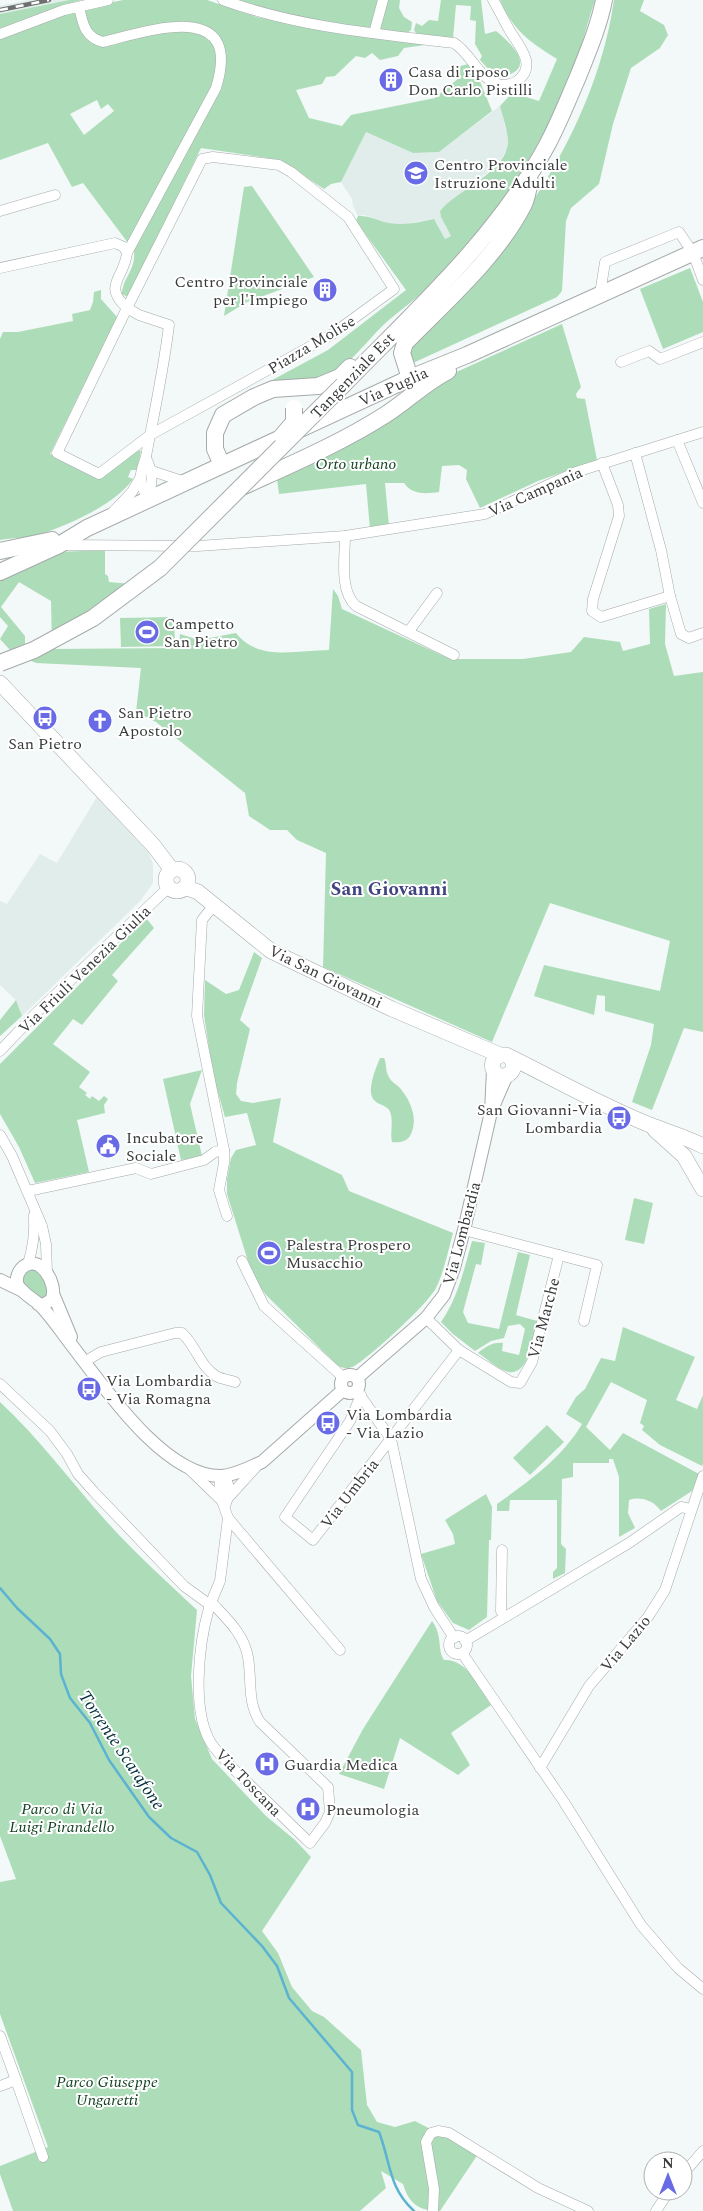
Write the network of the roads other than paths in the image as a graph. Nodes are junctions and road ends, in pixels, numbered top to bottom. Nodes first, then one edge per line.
1 (108, 0) edge
2 (223, 0) edge
3 (383, 0) edge
4 (493, 0) edge
5 (604, 0) edge
6 (79, 6) junction
7 (374, 33) junction
8 (0, 34) edge
9 (533, 168) junction
10 (54, 195) dead end
11 (0, 211) edge
12 (698, 250) edge
13 (128, 252) junction
14 (0, 268) edge
15 (703, 280) edge
16 (600, 294) junction
17 (127, 308) junction
18 (412, 314) junction
19 (703, 342) edge
20 (468, 355) junction
21 (621, 362) dead end
22 (410, 378) junction
23 (254, 397) junction
24 (703, 432) edge
25 (150, 435) junction
26 (677, 440) junction
27 (635, 453) junction
28 (146, 458) junction
29 (602, 463) junction
30 (222, 465) junction
31 (152, 471) junction
32 (141, 474) junction
33 (185, 482) junction
34 (244, 486) junction
35 (148, 500) junction
36 (703, 502) edge
37 (107, 519) junction
38 (87, 528) junction
39 (345, 536) junction
40 (59, 545) junction
41 (102, 545) junction
42 (0, 550) edge
43 (0, 572) edge
44 (437, 594) dead end
45 (670, 596) junction
46 (408, 631) junction
47 (703, 633) edge
48 (454, 655) dead end
49 (0, 663) edge
50 (0, 683) edge
51 (172, 870) junction
52 (169, 887) junction
53 (185, 887) junction
54 (214, 905) junction
55 (0, 1051) edge
56 (502, 1067) junction
57 (650, 1125) junction
58 (0, 1134) edge
59 (696, 1143) edge
60 (224, 1150) junction
61 (688, 1163) junction
62 (703, 1189) edge
63 (28, 1191) junction
64 (33, 1206) junction
65 (227, 1216) dead end
66 (464, 1230) junction
67 (559, 1255) junction
68 (242, 1261) dead end
69 (24, 1267) junction
70 (0, 1272) edge
71 (47, 1273) junction
72 (0, 1280) edge
73 (23, 1291) junction
74 (54, 1296) junction
75 (38, 1304) junction
76 (426, 1318) junction
77 (584, 1321) dead end
78 (459, 1350) junction
79 (81, 1357) junction
80 (235, 1382) dead end
81 (0, 1384) edge
82 (352, 1386) junction
83 (391, 1439) junction
84 (262, 1462) junction
85 (189, 1469) junction
86 (223, 1476) junction
87 (703, 1476) edge
88 (225, 1502) junction
89 (691, 1509) junction
90 (228, 1518) junction
91 (502, 1550) dead end
92 (210, 1604) junction
93 (504, 1617) junction
94 (454, 1638) junction
95 (465, 1641) junction
96 (340, 1650) dead end
97 (462, 1653) junction
98 (540, 1768) junction
99 (703, 1989) edge
100 (0, 2036) edge
101 (16, 2080) junction
102 (0, 2086) edge
103 (703, 2151) edge
104 (43, 2157) dead end
105 (693, 2162) edge
106 (433, 2211) edge
107 (588, 2211) edge

1 - 6 street
2 - 7 street
3 - 7 street
4 - 7 street
5 - 9 main road, Tangenziale Est
6 - 8 street
6 - 13 street
9 - 18 main road, Tangenziale Est
9 - 22 main road
10 - 11 street
12 - 15 street
12 - 16 main road, Via Puglia
12 - 16 street
13 - 14 street
13 - 17 street
16 - 20 main road, Via Puglia
17 - 25 street
17 - 25 street, Piazza Molise
17 - 25 street, Piazza Molise
18 - 23 main road
18 - 34 main road, Tangenziale Est, bridge
19 - 21 street
20 - 22 main road, Via Puglia
20 - 34 main road
22 - 30 main road, Via Puglia
23 - 30 main road
23 - 34 main road, bridge
24 - 26 street, Via Campania
25 - 28 street
26 - 27 street, Via Campania
26 - 36 street
27 - 29 street, Via Campania
27 - 45 street
28 - 31 street
28 - 32 street
29 - 39 street, Via Campania
29 - 45 street
30 - 33 main road, Via Puglia
31 - 33 street
31 - 35 street
32 - 35 street
32 - 37 street
33 - 35 main road, Via Puglia
34 - 49 main road, Tangenziale Est, bridge
35 - 37 main road, Via Puglia
37 - 38 main road, Via Puglia
38 - 40 main road, Via Puglia
38 - 41 street
38 - 42 main road
39 - 41 street, Via Campania
39 - 46 street
40 - 41 street, Via Campania
40 - 43 main road, Via Puglia
44 - 46 street
45 - 47 street
46 - 48 street
50 - 51 main road
51 - 52 main road
51 - 53 main road
52 - 53 main road
52 - 55 street, Via Friuli Venezia Giulia
53 - 54 main road, Via San Giovanni
54 - 56 main road, Via San Giovanni
54 - 60 street
56 - 57 main road, Via San Giovanni
56 - 66 street, Via Lombardia
57 - 59 main road, Via San Giovanni
57 - 61 main road, Via San Giovanni
58 - 63 street
59 - 61 main road, Via San Giovanni
60 - 63 street
60 - 65 street
61 - 62 main road, Via San Giovanni
63 - 64 street
64 - 69 street
64 - 71 street
66 - 67 street, Via Marche
66 - 76 street, Via Lombardia
67 - 77 street, Via Marche
67 - 78 street, Via Marche
68 - 82 street
69 - 70 street
69 - 71 street
69 - 73 street
71 - 74 street
72 - 73 street
73 - 75 street
74 - 75 street
74 - 79 street
75 - 79 street
76 - 78 street, Via Marche
76 - 82 street, Via Lombardia
78 - 83 street, Via Umbria
79 - 80 street
79 - 85 street
81 - 92 street, Via Toscana
82 - 83 street
82 - 83 street, Via Umbria
82 - 84 street, Via Lombardia
83 - 94 street
84 - 86 street, Via Lombardia
84 - 88 street, Via Lombardia
85 - 86 street
85 - 88 street
86 - 88 street, Via Toscana
87 - 89 street, Via Lazio
88 - 90 street, Via Toscana
89 - 93 street
89 - 98 street, Via Lazio
90 - 92 street, Via Toscana
90 - 96 street, Via Toscana
91 - 93 street
92 - 92 street, Via Toscana
93 - 95 street
94 - 95 street
94 - 97 street
95 - 97 street
97 - 98 street
98 - 99 street
100 - 101 street
101 - 102 street
101 - 104 street
103 - 105 street
106 - 107 street

